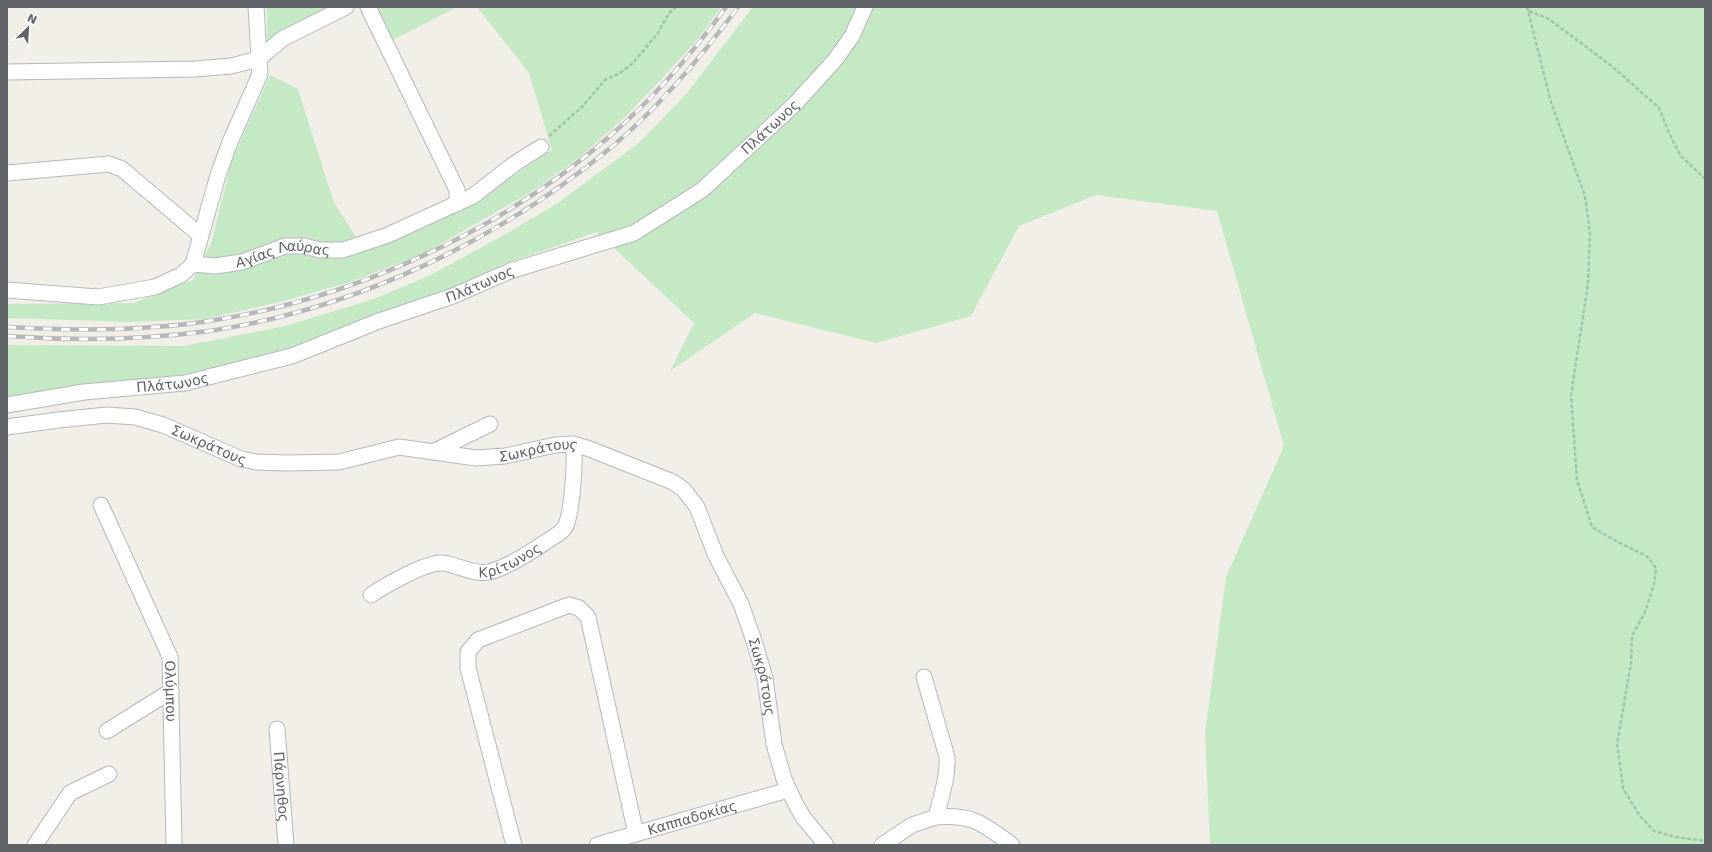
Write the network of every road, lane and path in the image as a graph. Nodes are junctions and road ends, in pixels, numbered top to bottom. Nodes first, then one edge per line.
1 (256, 7) edge
2 (346, 7) edge
3 (368, 7) edge
4 (676, 7) edge
5 (865, 7) edge
6 (1528, 9) edge
7 (259, 59) junction
8 (7, 72) edge
9 (541, 147) joint
10 (7, 173) edge
11 (1705, 179) edge
12 (457, 204) junction
13 (200, 235) junction
14 (193, 264) junction
15 (7, 290) edge
16 (7, 405) edge
17 (490, 424) dead end
18 (7, 427) edge
19 (573, 444) junction
20 (433, 452) junction
21 (101, 505) dead end
22 (371, 595) dead end
23 (924, 677) dead end
24 (170, 691) junction
25 (277, 729) dead end
26 (107, 731) dead end
27 (110, 774) dead end
28 (788, 790) junction
29 (936, 817) junction
30 (636, 834) junction
31 (1705, 841) edge
32 (35, 845) edge
33 (174, 845) edge
34 (286, 845) edge
35 (514, 845) edge
36 (597, 845) edge
37 (826, 845) edge
38 (882, 845) edge
39 (1012, 845) edge

1 - 7 street
2 - 7 street
3 - 12 street
4 - 9 path
5 - 16 street, Πλάτωνος
6 - 11 path
6 - 31 path
7 - 8 street
7 - 13 street
9 - 12 street, Αγίας Λαύρας
10 - 13 street
12 - 14 street, Αγίας Λαύρας
13 - 14 street
14 - 15 street
17 - 20 street
18 - 20 street, Σωκράτους
19 - 20 street, Σωκράτους
19 - 22 street, Κρίτωνος
19 - 28 street, Σωκράτους
21 - 24 street, Ολύμπου
23 - 29 street
24 - 26 street
24 - 33 street, Ολύμπου
25 - 34 street, Πάρνηθος
27 - 32 street
28 - 30 street, Καππαδοκίας
28 - 37 street, Σωκράτους
29 - 38 street
29 - 39 street
30 - 35 street
30 - 36 street, Καππαδοκίας

